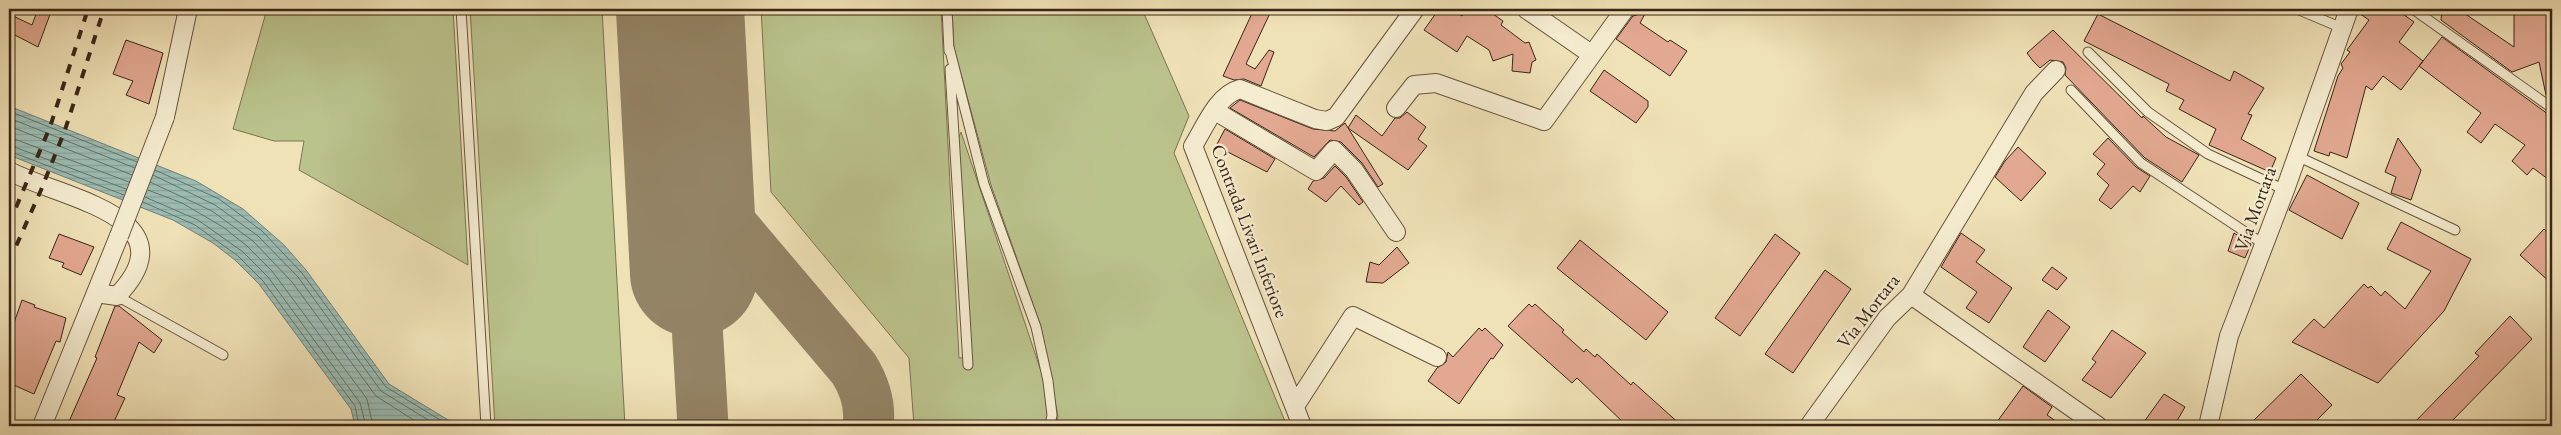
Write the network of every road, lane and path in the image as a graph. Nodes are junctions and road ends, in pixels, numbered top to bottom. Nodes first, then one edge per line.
1 (188, 9) edge
2 (461, 9) edge
3 (947, 9) edge
4 (1415, 9) edge
5 (1526, 9) edge
6 (1625, 9) edge
7 (2297, 9) edge
8 (2348, 9) edge
9 (2412, 9) edge
10 (2342, 28) junction
11 (949, 47) junction
12 (2088, 52) dead end
13 (1591, 54) junction
14 (2056, 70) dead end
15 (2071, 90) dead end
16 (1396, 108) dead end
17 (2552, 108) edge
18 (1215, 111) junction
19 (2297, 156) junction
20 (9, 171) edge
21 (2285, 190) junction
22 (2455, 230) dead end
23 (1396, 232) dead end
24 (2265, 245) junction
25 (96, 293) junction
26 (1911, 295) junction
27 (117, 296) junction
28 (223, 355) dead end
29 (1436, 357) dead end
30 (968, 365) dead end
31 (1294, 406) junction
32 (42, 426) edge
33 (486, 426) edge
34 (1050, 426) edge
35 (1302, 426) edge
36 (1809, 426) edge
37 (2098, 426) edge
38 (2208, 426) edge

1 - 25 street, bridge
2 - 33 lane
3 - 11 lane
4 - 18 street, Contrada Livari Inferiore
5 - 13 street
6 - 13 street
7 - 10 lane
8 - 10 street, Via Mortara
9 - 17 lane
10 - 19 street, Via Mortara
11 - 30 lane
11 - 34 lane
12 - 21 lane
13 - 16 street
14 - 26 street, Via Mortara
15 - 24 lane
18 - 23 street
18 - 31 street, Contrada Livari Inferiore
19 - 21 street, Via Mortara
19 - 22 lane
20 - 27 street
21 - 24 street, Via Mortara
24 - 38 street, Via Mortara
25 - 27 street
25 - 32 street
26 - 36 street, Via Mortara
26 - 37 street
27 - 28 lane
29 - 31 street
31 - 35 street, Contrada Livari Inferiore

